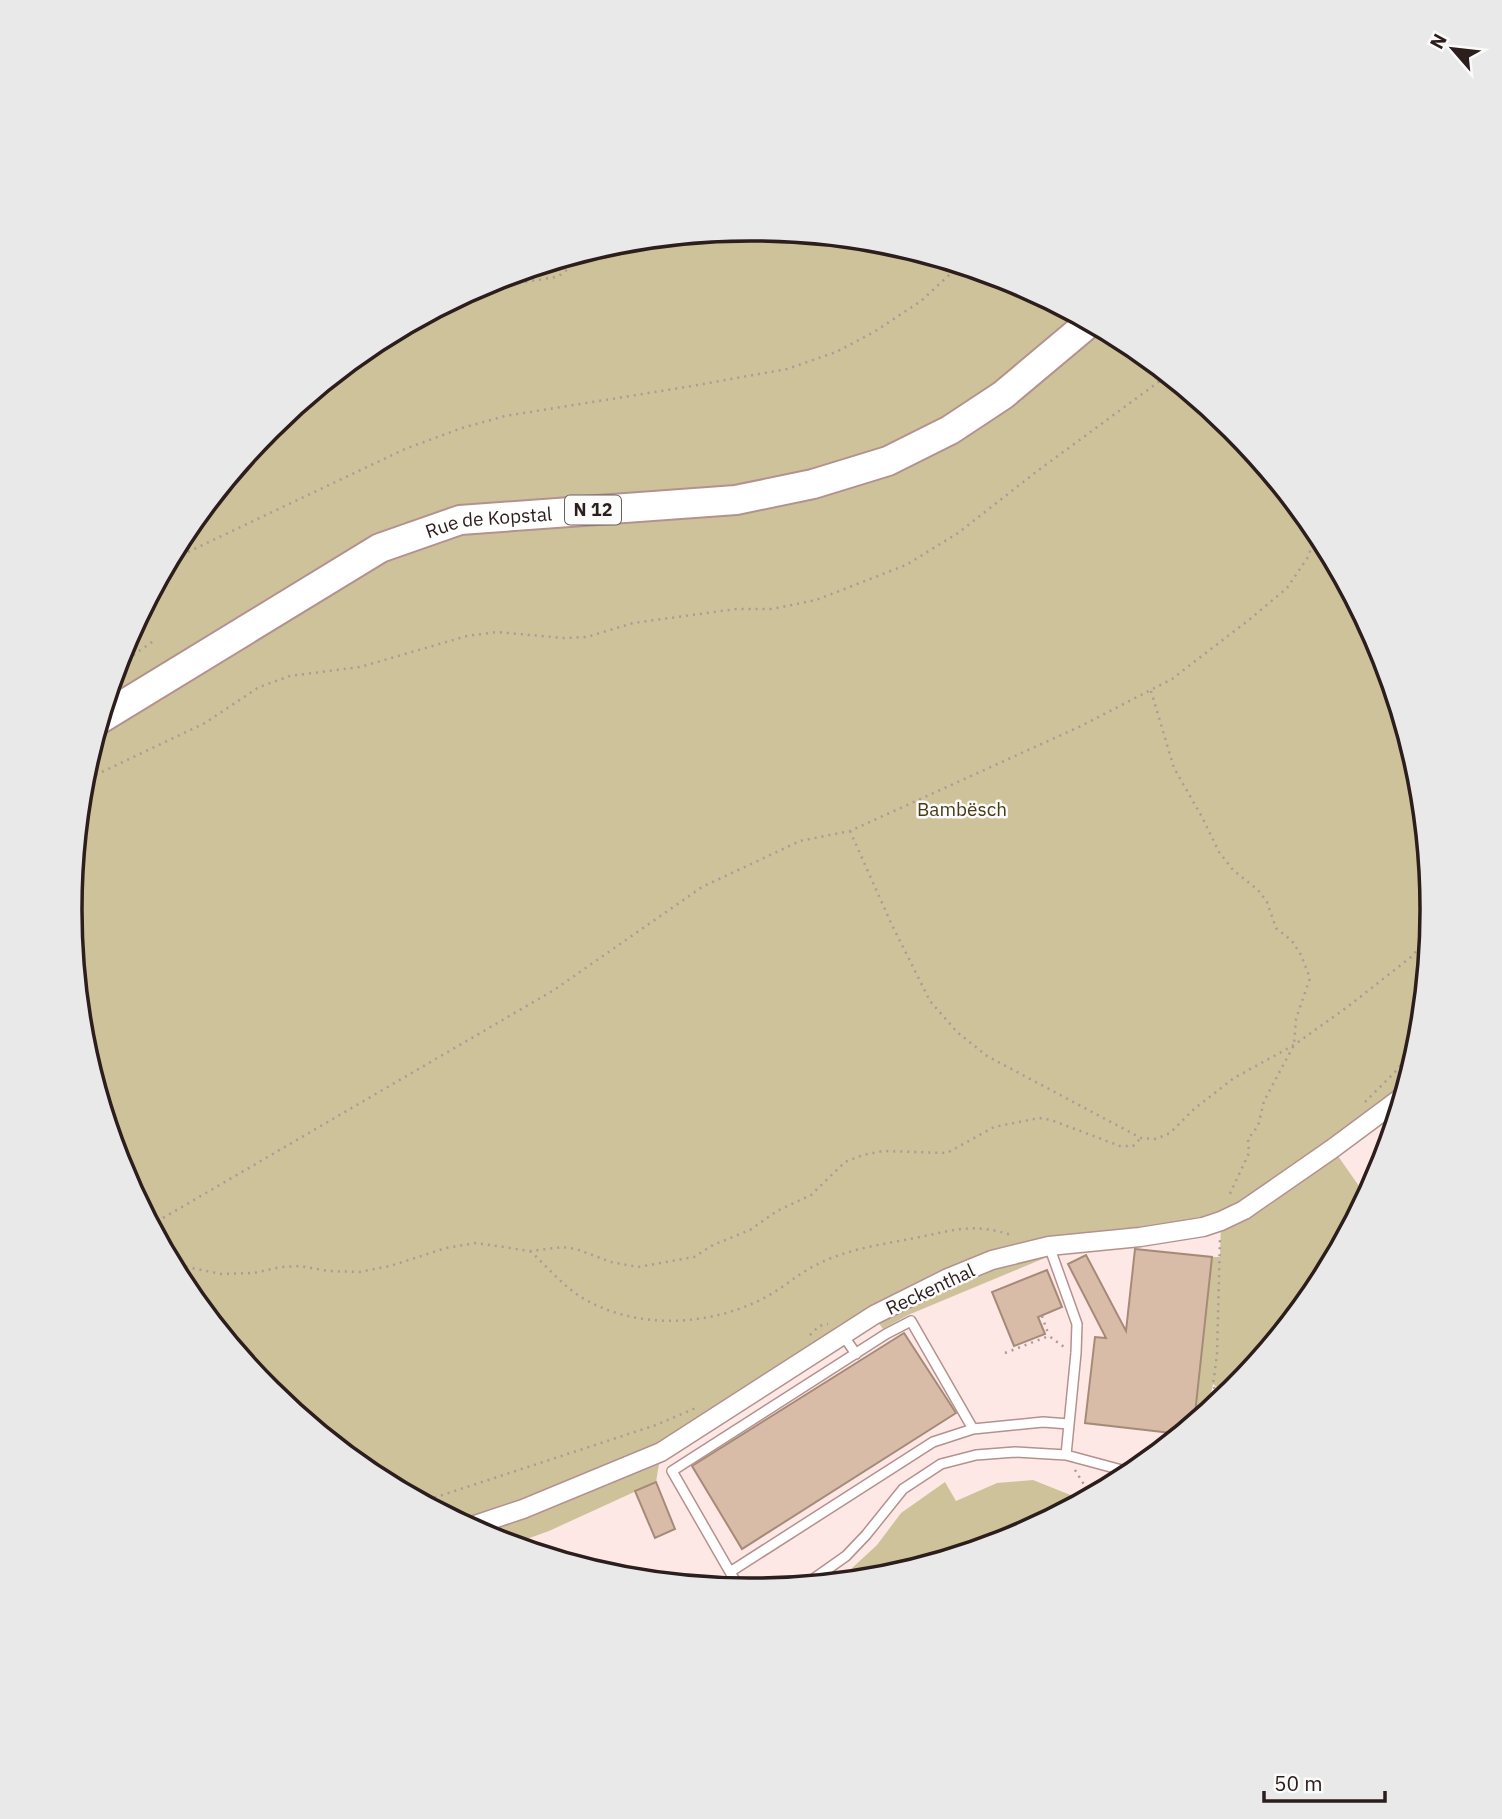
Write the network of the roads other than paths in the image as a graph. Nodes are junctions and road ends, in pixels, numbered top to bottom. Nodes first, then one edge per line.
1 (1082, 329) edge
2 (113, 711) edge
3 (1390, 1106) edge
4 (1049, 1246) junction
5 (844, 1335) junction
6 (856, 1354) junction
7 (1069, 1424) junction
8 (973, 1429) junction
9 (661, 1452) junction
10 (1066, 1455) junction
11 (1118, 1469) edge
12 (672, 1471) junction
13 (484, 1522) edge
14 (730, 1572) junction
15 (820, 1575) edge
16 (733, 1578) edge

1 - 2 main road, Rue de Kopstal / N 12
3 - 4 street, Reckenthal
4 - 5 street, Reckenthal
4 - 7 lane
5 - 6 lane
5 - 9 street, Reckenthal
6 - 8 lane
6 - 12 lane
7 - 8 lane
7 - 10 lane
8 - 14 lane
9 - 12 lane
9 - 13 street, Reckenthal
10 - 11 lane
10 - 15 lane
12 - 14 lane
14 - 16 lane

